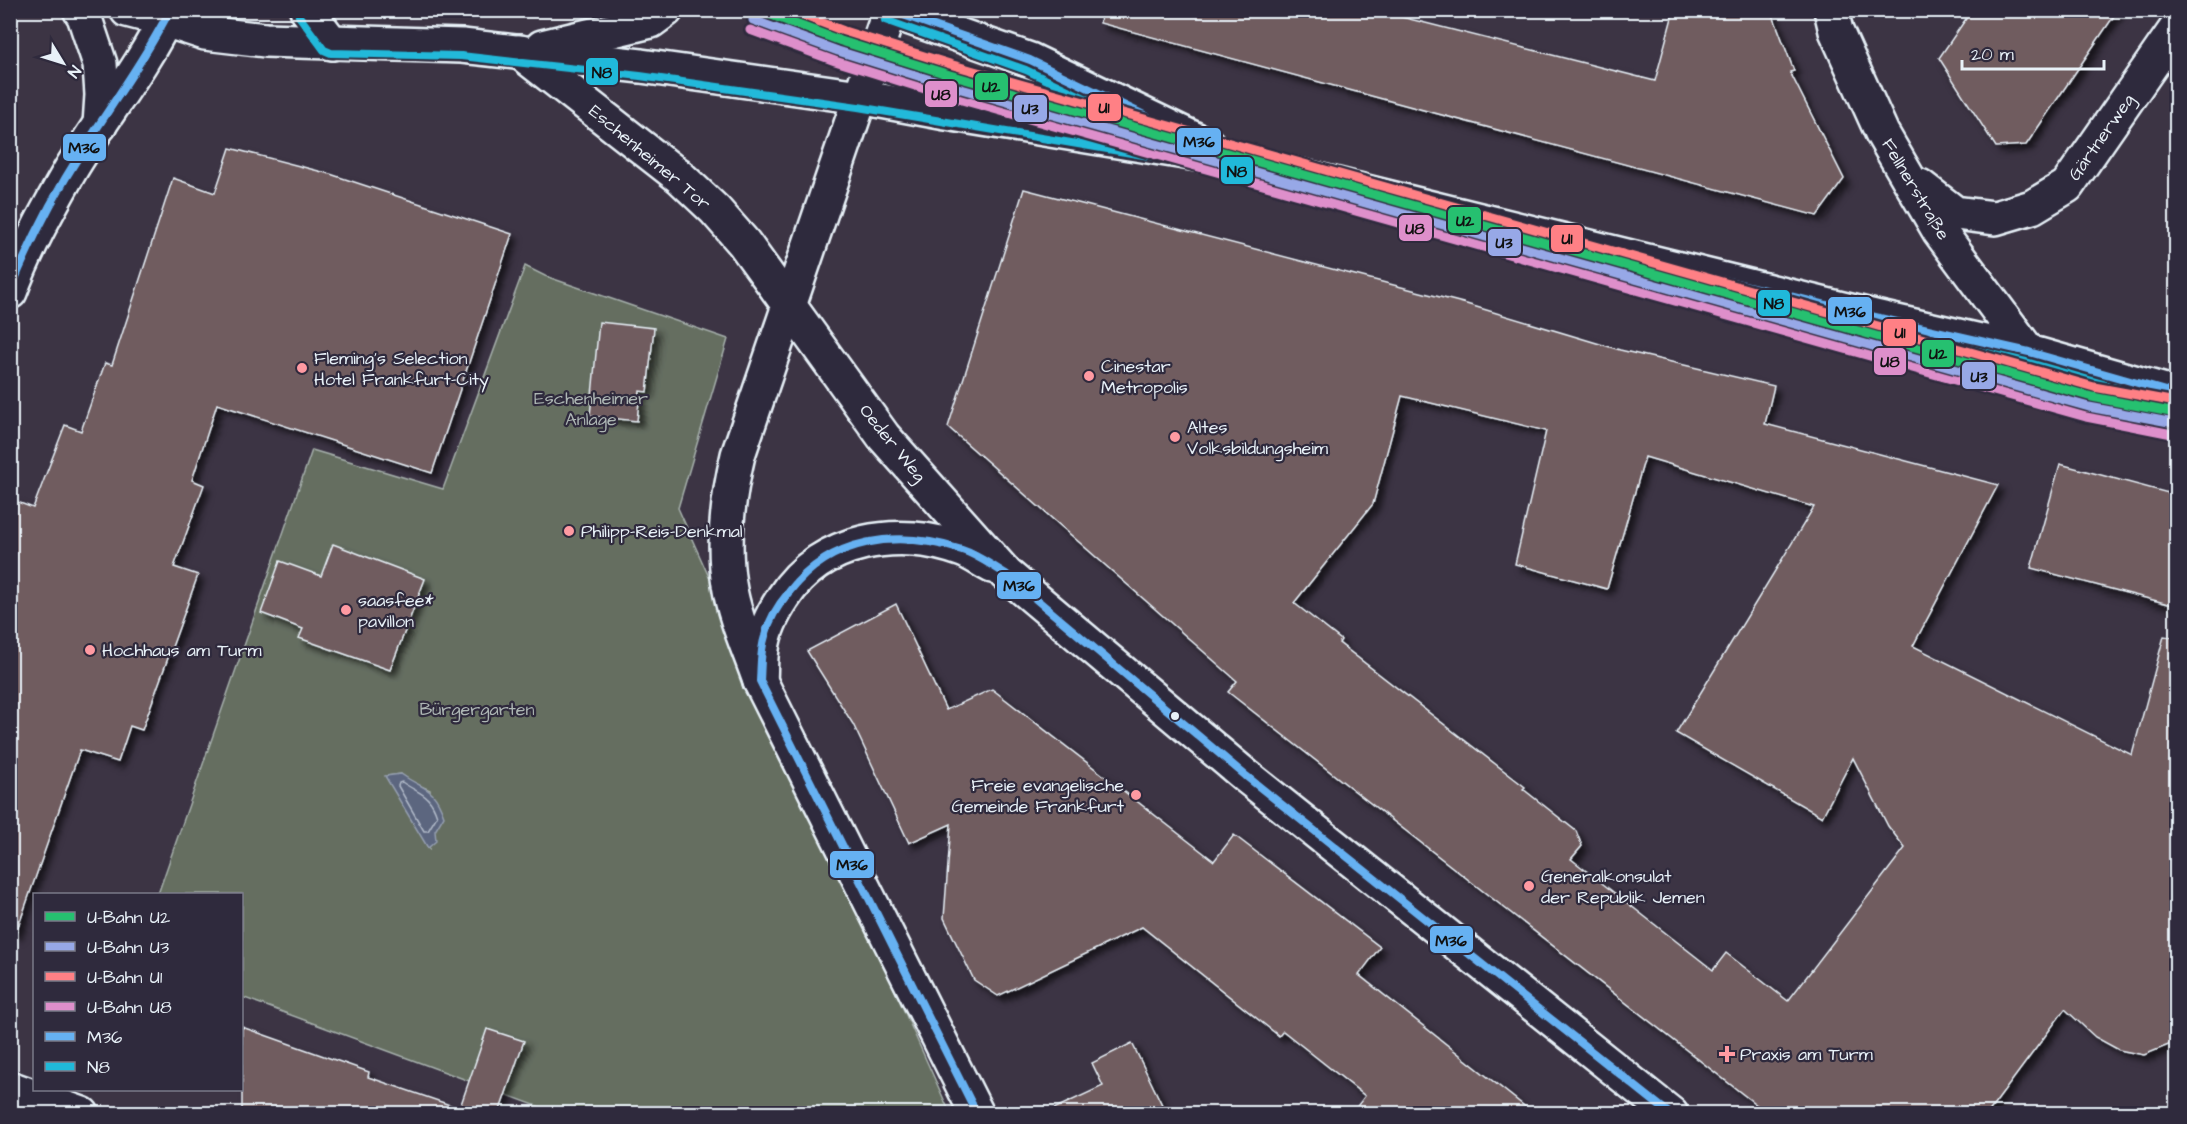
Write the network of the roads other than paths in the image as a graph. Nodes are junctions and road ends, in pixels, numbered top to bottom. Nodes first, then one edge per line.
1 (80, 10) edge
2 (127, 10) edge
3 (308, 10) edge
4 (666, 10) edge
5 (1832, 10) edge
6 (889, 11) edge
7 (167, 15) edge
8 (2176, 29) edge
9 (332, 43) junction
10 (520, 52) junction
11 (860, 97) junction
12 (100, 125) junction
13 (1240, 161) junction
14 (1906, 176) junction
15 (10, 292) edge
16 (788, 305) junction
17 (2029, 352) junction
18 (2176, 394) edge
19 (1006, 574) junction
20 (760, 681) junction
21 (10, 1089) edge
22 (82, 1113) edge
23 (977, 1113) edge
24 (1671, 1113) edge

1 - 12 main road
2 - 7 main road
3 - 9 main road
4 - 10 main road
5 - 14 main road, Fellnerstraße
6 - 11 main road
6 - 13 main road
7 - 9 main road
7 - 12 main road
8 - 14 main road, Gärtnerweg
9 - 10 main road
10 - 11 main road
10 - 16 main road, Eschenheimer Tor
11 - 13 main road
11 - 16 main road
12 - 15 main road
13 - 17 main road
14 - 17 main road, Fellnerstraße
16 - 19 main road, Oeder Weg
16 - 20 main road
17 - 18 main road
19 - 20 main road, Oeder Weg
19 - 24 main road, Oeder Weg
20 - 23 main road
21 - 22 main road

